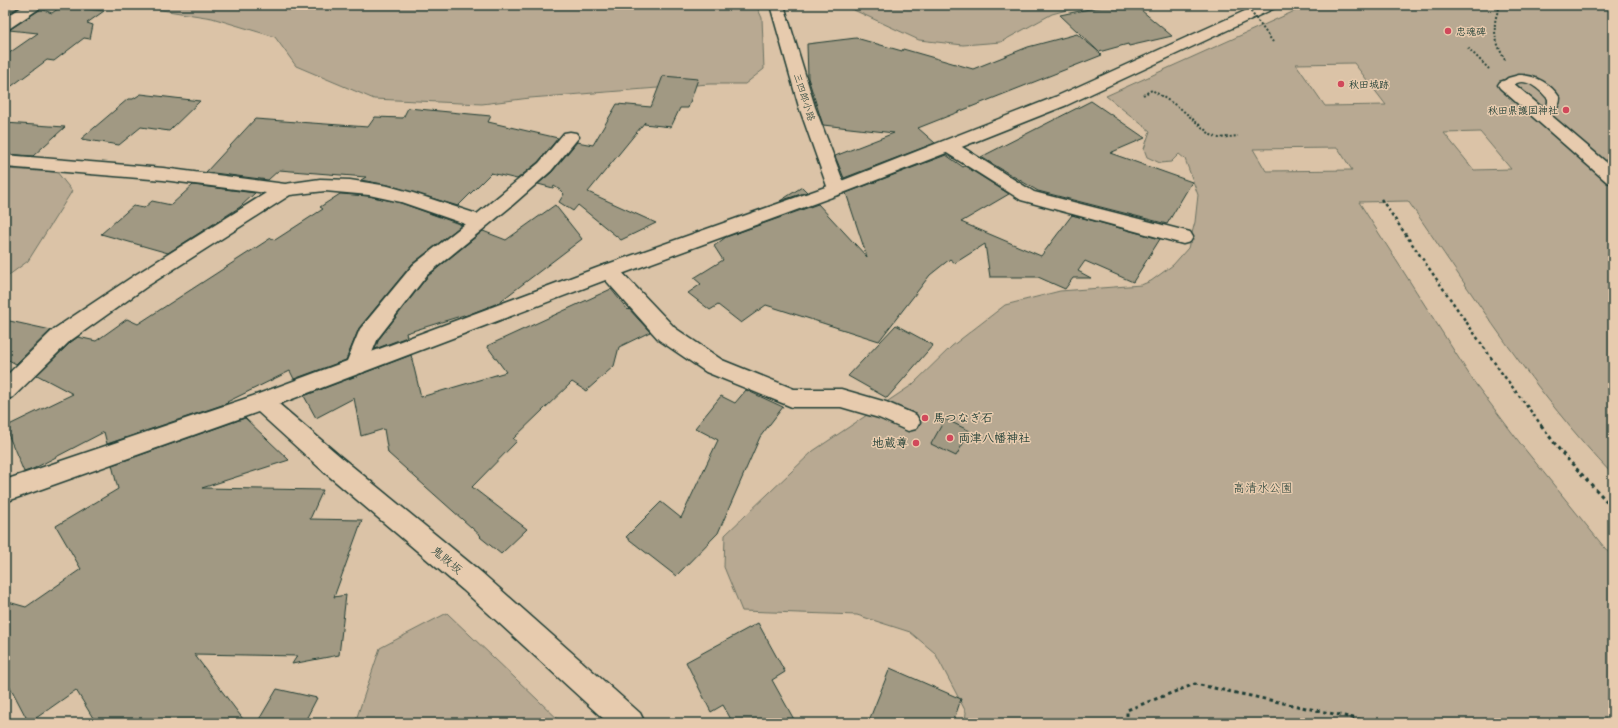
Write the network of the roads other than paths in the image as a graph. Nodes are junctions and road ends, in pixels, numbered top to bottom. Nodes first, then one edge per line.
1 (35, 5) edge
2 (777, 5) edge
3 (1270, 5) edge
4 (5, 25) edge
5 (1506, 84) joint
6 (1535, 111) junction
7 (570, 137) dead end
8 (948, 146) junction
9 (5, 161) edge
10 (1613, 178) edge
11 (837, 189) junction
12 (285, 190) junction
13 (479, 222) junction
14 (1183, 237) dead end
15 (609, 271) junction
16 (356, 366) junction
17 (5, 391) edge
18 (261, 402) junction
19 (908, 422) dead end
20 (5, 491) edge
21 (630, 723) edge

1 - 4 street
2 - 11 street, 三四郎小路
3 - 8 street
5 - 6 street
5 - 6 lane
6 - 10 street
7 - 13 street
8 - 11 street
8 - 14 street
9 - 12 street
11 - 15 street
12 - 13 street
12 - 17 street
13 - 16 street
15 - 16 street
15 - 19 street
16 - 18 street
18 - 20 street
18 - 21 street, 鬼敗坂

